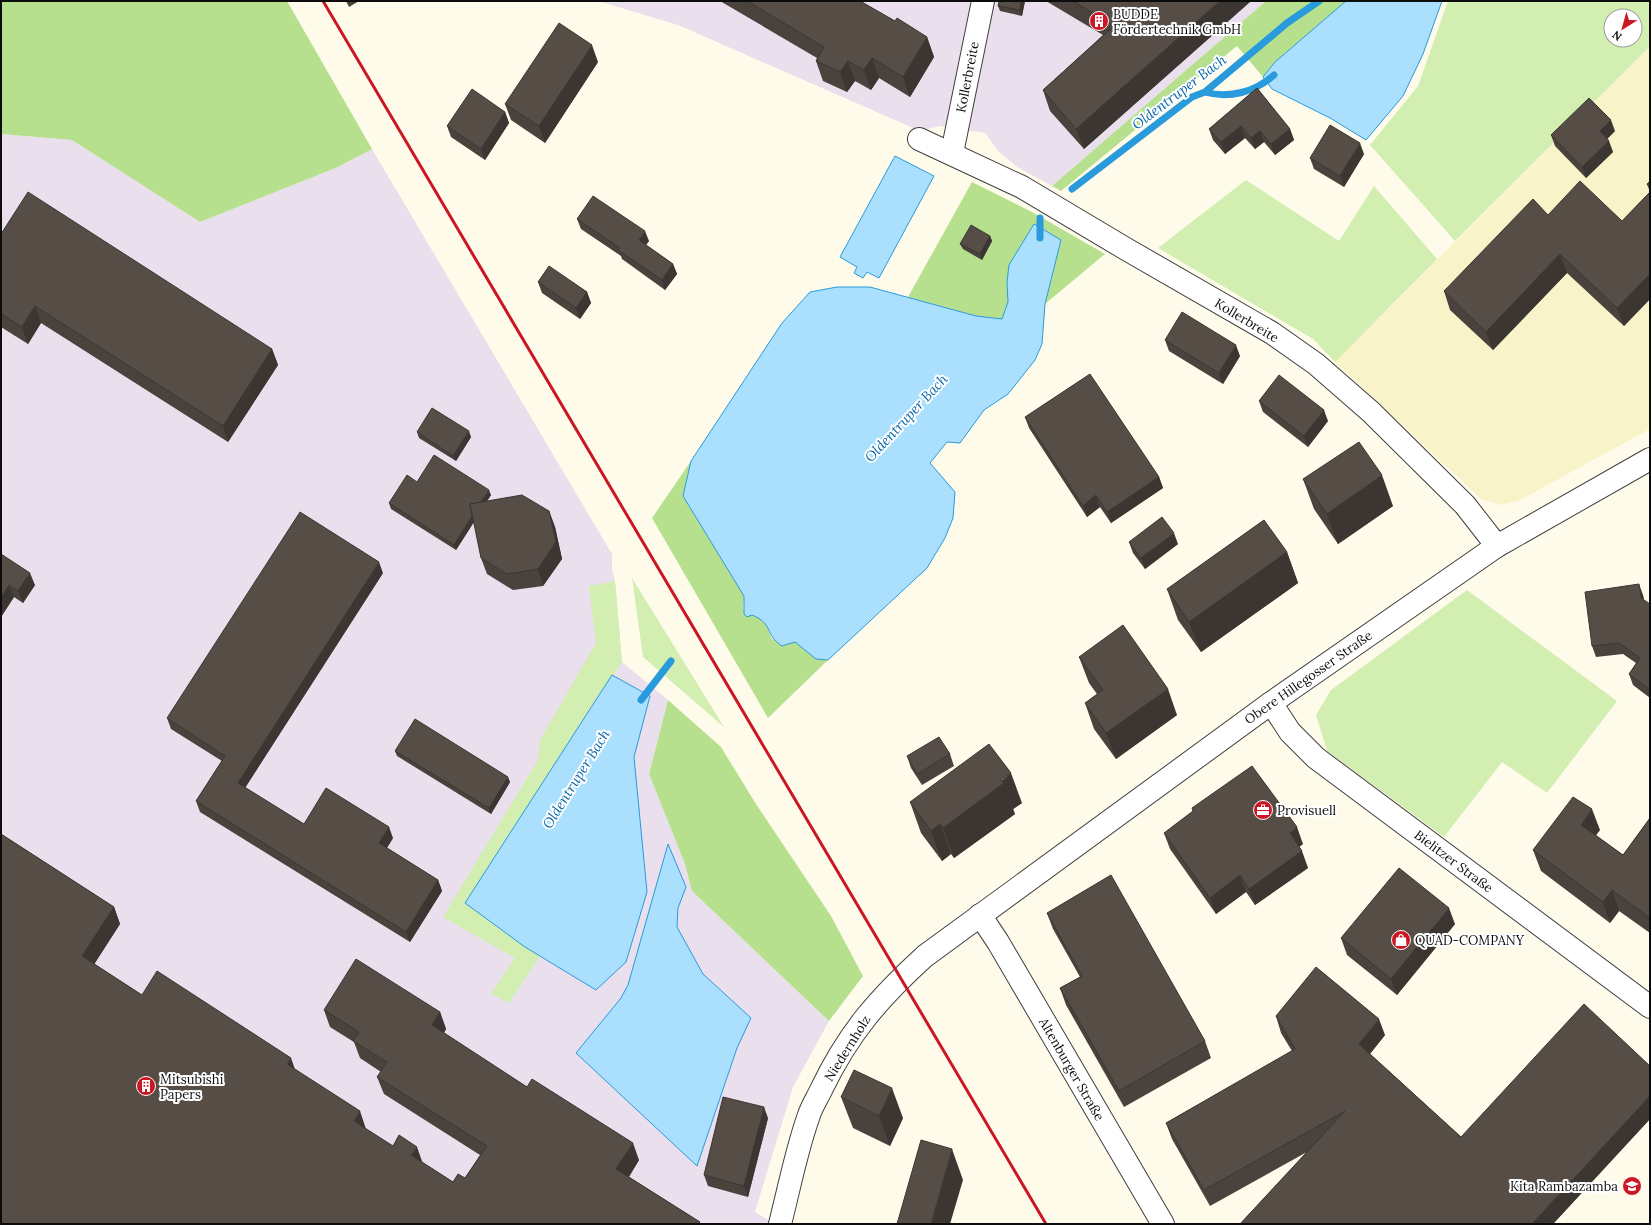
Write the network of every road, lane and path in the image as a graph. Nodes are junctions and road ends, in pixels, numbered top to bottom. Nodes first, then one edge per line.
1 (983, 1) edge
2 (919, 139) dead end
3 (952, 153) junction
4 (1650, 459) edge
5 (1497, 546) junction
6 (1271, 703) junction
7 (980, 915) junction
8 (1650, 1007) edge
9 (780, 1224) edge
10 (1163, 1224) edge

1 - 3 street, Kollerbreite
2 - 3 street, Kollerbreite
3 - 5 street, Kollerbreite
4 - 5 street, Obere Hillegosser Straße
5 - 6 street, Obere Hillegosser Straße
6 - 7 street, Obere Hillegosser Straße
6 - 8 street, Bielitzer Straße
7 - 9 street, Niedernholz
7 - 10 street, Altenburger Straße

